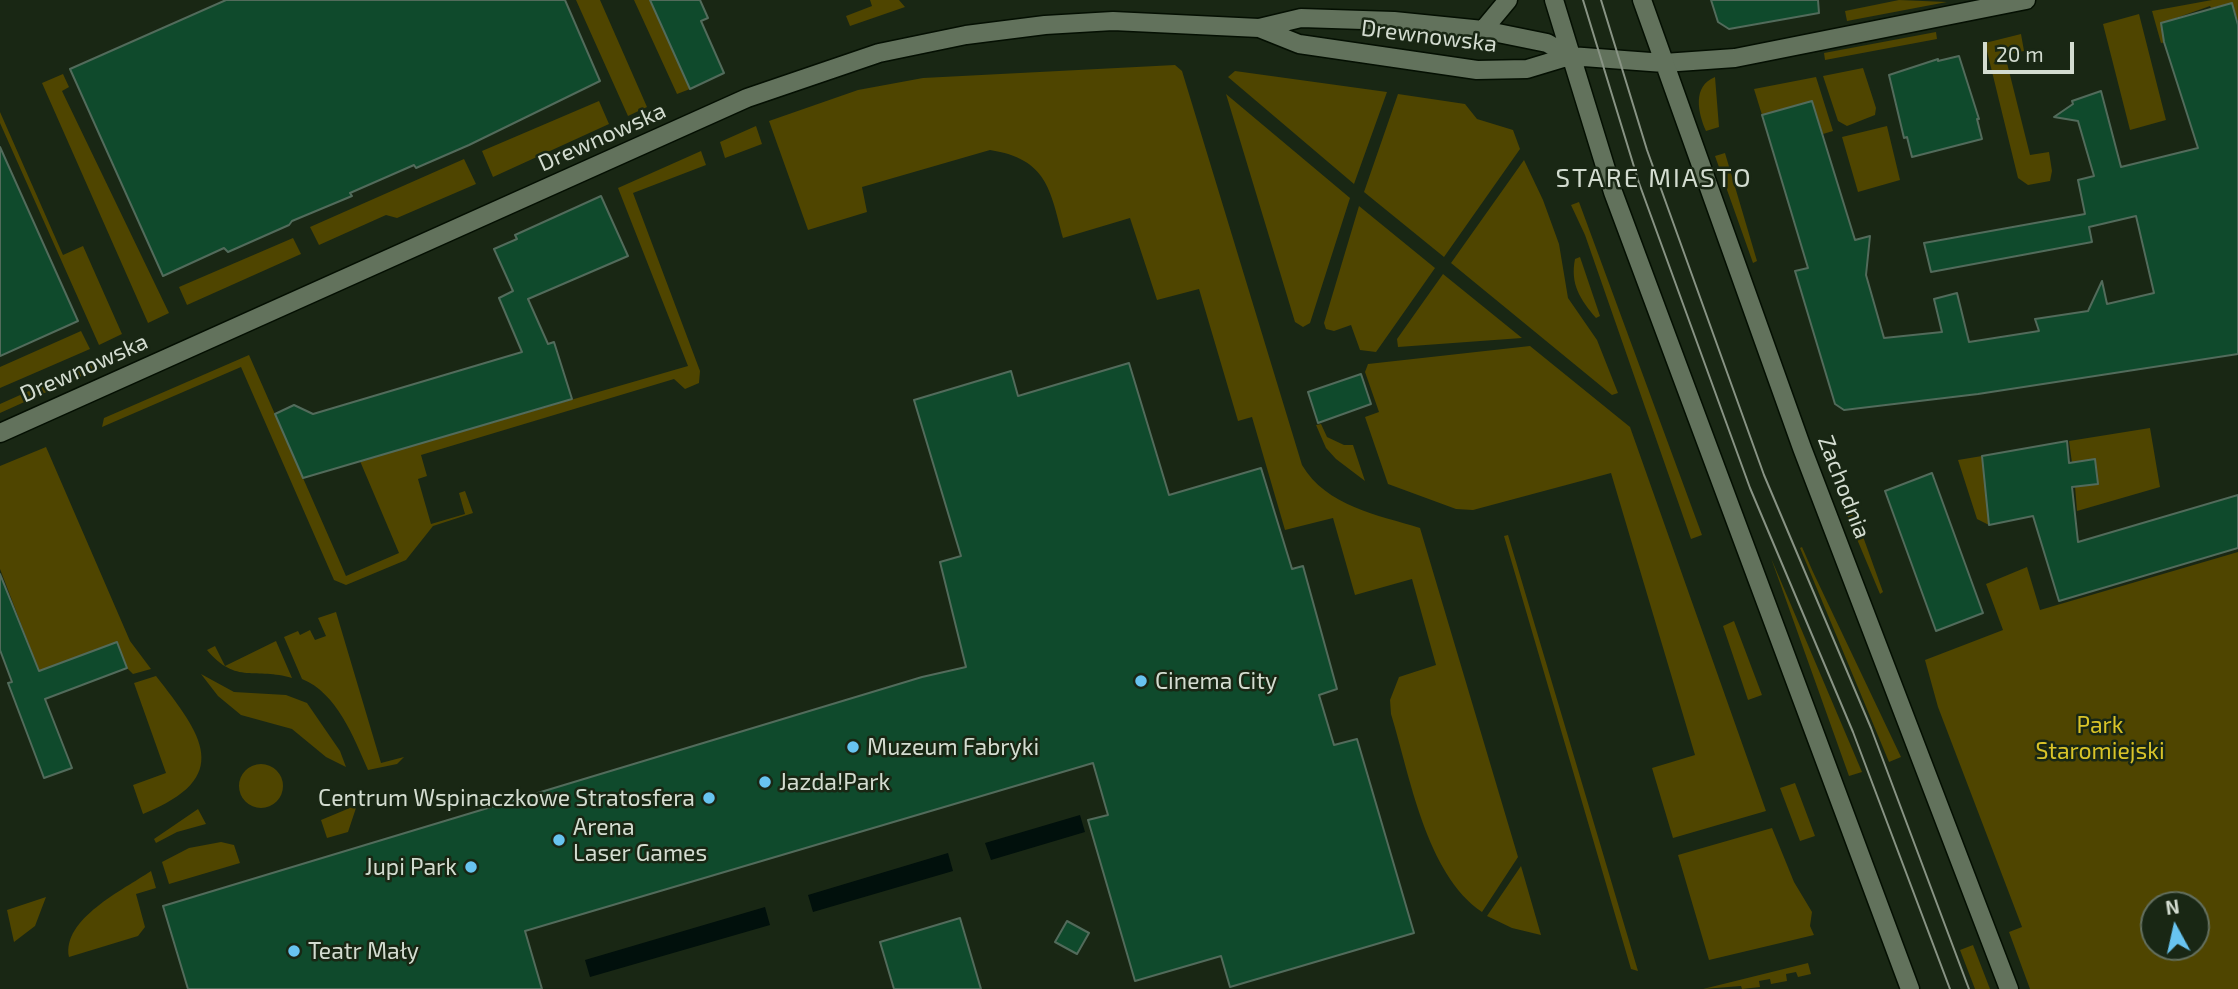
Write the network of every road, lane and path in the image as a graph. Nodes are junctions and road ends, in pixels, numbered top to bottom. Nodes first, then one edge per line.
1 (1508, 0) edge
2 (1554, 0) edge
3 (1642, 0) edge
4 (2026, 0) edge
5 (1259, 28) junction
6 (1483, 30) junction
7 (1570, 56) junction
8 (1664, 63) junction
9 (0, 433) edge
10 (1910, 989) edge
11 (2009, 989) edge

1 - 6 main road
2 - 7 main road
3 - 8 main road, Zachodnia
4 - 8 main road
5 - 6 main road, Drewnowska
5 - 7 main road, Drewnowska
5 - 9 main road, Drewnowska
6 - 7 main road, Drewnowska
7 - 8 main road
7 - 10 main road
8 - 11 main road, Zachodnia

